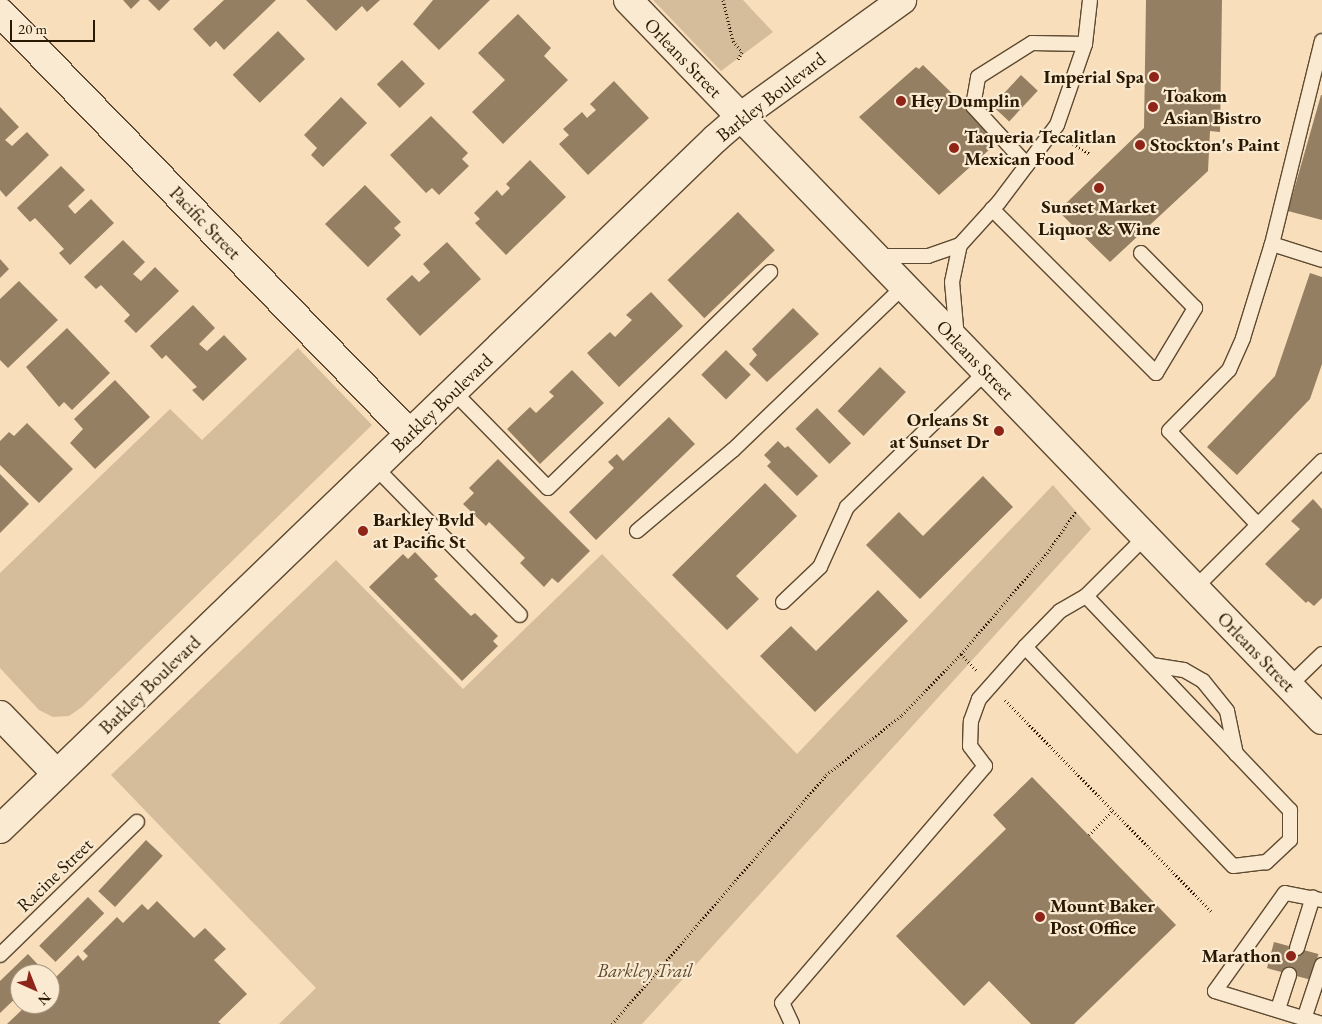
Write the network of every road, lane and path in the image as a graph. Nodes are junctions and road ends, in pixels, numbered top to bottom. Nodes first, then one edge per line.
1 (628, 0) edge
2 (723, 0) edge
3 (902, 0) edge
4 (1090, 0) edge
5 (0, 12) edge
6 (1322, 41) edge
7 (1084, 44) junction
8 (737, 61) dead end
9 (740, 116) junction
10 (1069, 142) dead end
11 (1090, 154) dead end
12 (1027, 165) junction
13 (992, 209) junction
14 (1272, 244) junction
15 (960, 245) junction
16 (1141, 253) dead end
17 (875, 256) junction
18 (1322, 260) edge
19 (770, 272) dead end
20 (904, 286) junction
21 (958, 342) junction
22 (986, 372) junction
23 (454, 392) junction
24 (410, 434) junction
25 (1322, 460) edge
26 (375, 467) junction
27 (1076, 511) dead end
28 (1258, 525) junction
29 (637, 531) dead end
30 (1145, 537) junction
31 (1195, 588) junction
32 (1086, 596) junction
33 (783, 602) dead end
34 (520, 615) dead end
35 (1025, 647) junction
36 (1322, 654) edge
37 (1152, 665) junction
38 (991, 685) junction
39 (1289, 686) junction
40 (0, 715) edge
41 (1322, 720) edge
42 (1236, 754) junction
43 (57, 774) junction
44 (1113, 810) junction
45 (137, 822) dead end
46 (0, 830) edge
47 (1088, 835) dead end
48 (1318, 898) edge
49 (1211, 911) dead end
50 (1297, 948) dead end
51 (0, 956) edge
52 (1322, 965) edge
53 (1290, 975) dead end
54 (1278, 1010) junction
55 (1304, 1019) junction
56 (612, 1024) edge
57 (792, 1024) edge
58 (1322, 1024) edge

1 - 9 main road, Orleans Street
2 - 8 path
3 - 9 main road, Barkley Boulevard
4 - 7 lane
5 - 24 main road, Pacific Street
6 - 14 lane
7 - 12 lane
7 - 12 lane
9 - 17 main road, Orleans Street
9 - 23 main road, Barkley Boulevard
10 - 11 path
12 - 13 lane
13 - 15 lane
13 - 16 lane
14 - 18 lane
14 - 28 lane
15 - 17 lane
15 - 21 lane
17 - 20 main road, Orleans Street
19 - 23 lane
20 - 21 main road, Orleans Street
20 - 29 lane
21 - 22 main road, Orleans Street
22 - 30 main road, Orleans Street
22 - 33 lane
23 - 24 main road, Barkley Boulevard
24 - 26 main road, Barkley Boulevard
25 - 28 lane
26 - 34 lane
26 - 43 main road, Barkley Boulevard
27 - 56 path
28 - 31 lane
30 - 31 main road, Orleans Street
30 - 32 lane
31 - 39 main road, Orleans Street
32 - 35 lane
32 - 37 lane
35 - 38 lane
35 - 42 lane
36 - 39 lane
37 - 42 lane
37 - 42 lane
38 - 44 path
38 - 57 lane
39 - 41 main road, Orleans Street
40 - 43 main road
43 - 46 main road, Barkley Boulevard
44 - 47 path
44 - 49 path
45 - 51 lane, Racine Street
48 - 50 lane
48 - 54 lane
52 - 55 lane
53 - 54 lane
54 - 55 lane
55 - 58 lane

